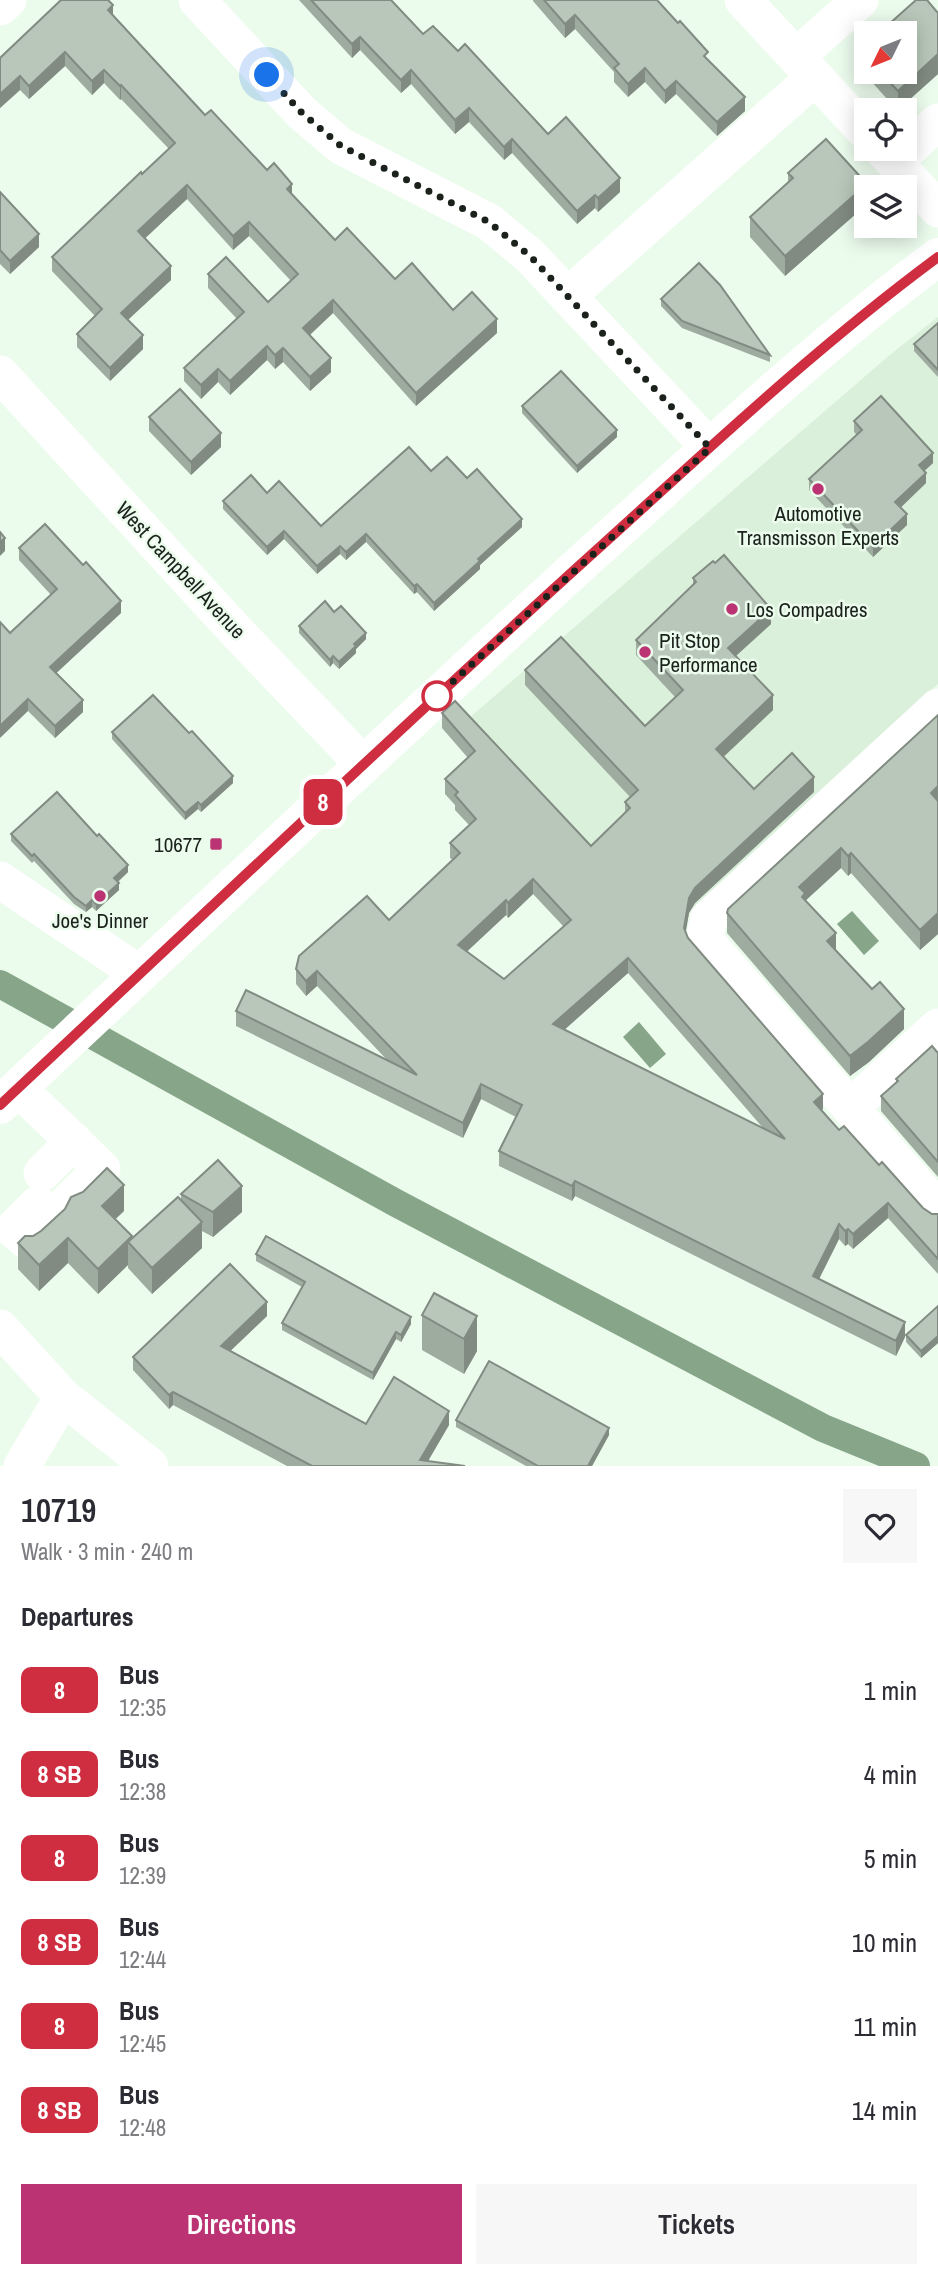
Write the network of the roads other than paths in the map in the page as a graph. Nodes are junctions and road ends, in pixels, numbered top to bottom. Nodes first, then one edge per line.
1 (8, 0) edge
2 (197, 0) edge
3 (743, 0) edge
4 (853, 2) edge
5 (0, 7) edge
6 (805, 67) junction
7 (854, 119) edge
8 (938, 122) edge
9 (917, 136) edge
10 (894, 161) edge
11 (938, 209) edge
12 (938, 257) edge
13 (569, 295) junction
14 (0, 374) edge
15 (710, 448) junction
16 (938, 707) edge
17 (363, 764) junction
18 (0, 880) edge
19 (140, 974) junction
20 (938, 1027) edge
21 (9, 1097) edge
22 (852, 1107) junction
23 (37, 1206) edge
24 (938, 1209) edge
25 (0, 1328) edge
26 (63, 1397) junction
27 (22, 1466) edge
28 (150, 1466) edge

1 - 5 street
2 - 13 street
3 - 6 street
4 - 6 street
6 - 7 street
6 - 13 street
8 - 9 street
10 - 11 street
12 - 15 main road
13 - 15 street
14 - 17 street, West Campbell Avenue
15 - 17 main road
16 - 22 street
17 - 19 main road
18 - 19 street
19 - 21 main road
20 - 22 street
21 - 23 street
22 - 24 street
25 - 26 street
26 - 27 street
26 - 28 street

